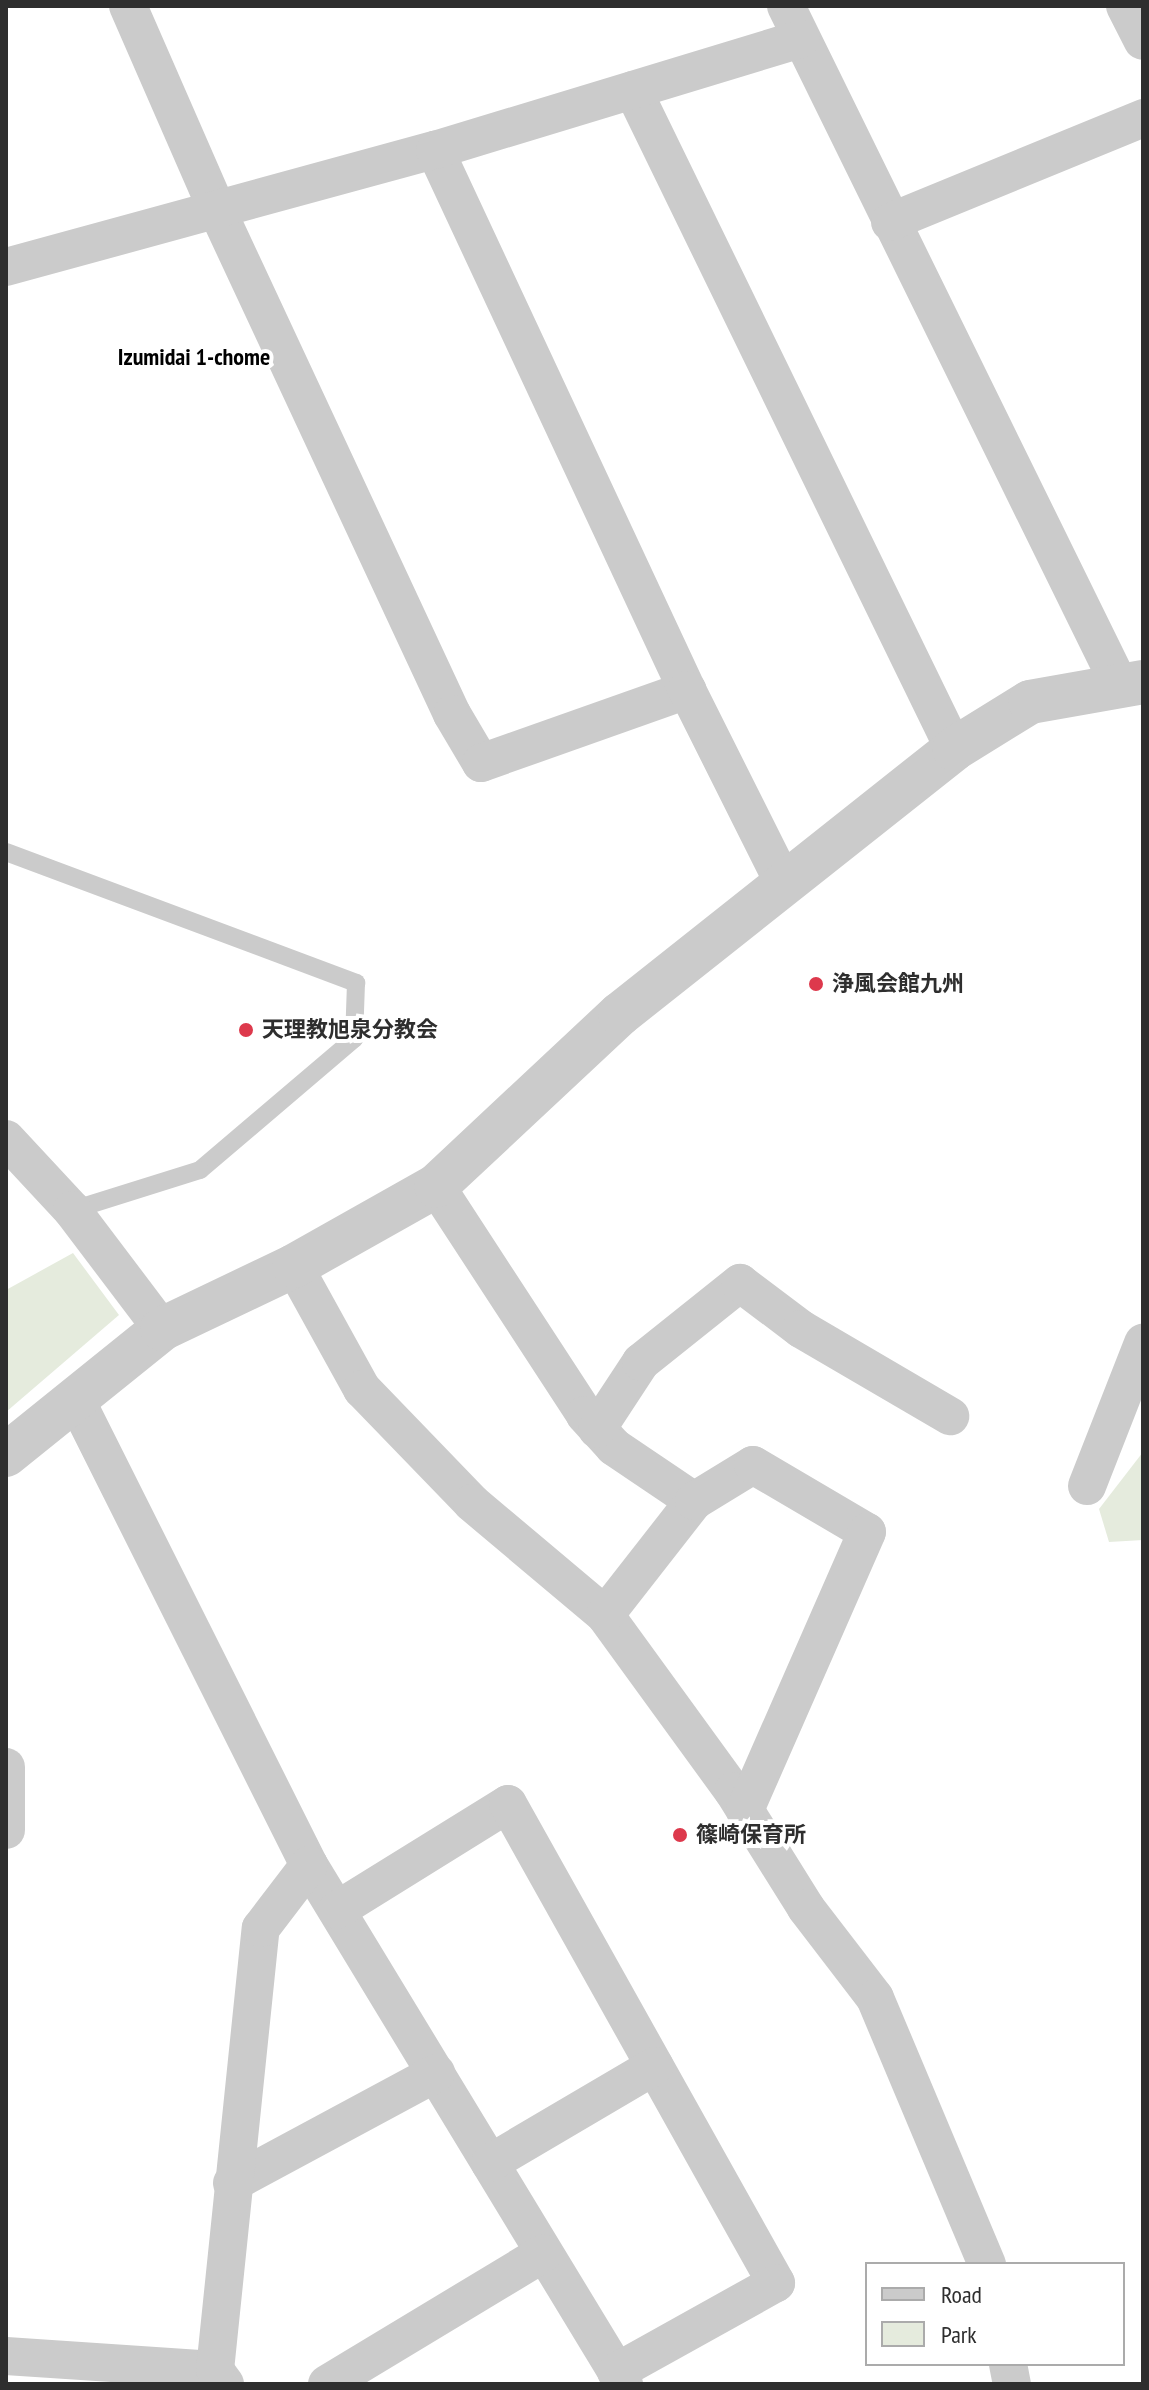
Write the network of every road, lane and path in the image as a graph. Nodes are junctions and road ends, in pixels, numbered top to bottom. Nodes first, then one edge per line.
1 (128, 6) edge
2 (1125, 6) edge
3 (793, 22) edge
4 (1143, 41) edge
5 (633, 90) junction
6 (1143, 118) edge
7 (435, 150) junction
8 (217, 210) junction
9 (890, 222) junction
10 (6, 267) edge
11 (1132, 684) edge
12 (687, 690) junction
13 (954, 749) junction
14 (6, 852) edge
15 (784, 884) junction
16 (6, 1139) edge
17 (436, 1186) junction
18 (72, 1210) junction
19 (294, 1266) junction
20 (162, 1329) junction
21 (1143, 1343) edge
22 (75, 1398) junction
23 (950, 1416) dead end
24 (597, 1429) junction
25 (6, 1455) edge
26 (1087, 1486) dead end
27 (694, 1501) junction
28 (605, 1615) junction
29 (745, 1810) junction
30 (309, 1865) junction
31 (337, 1910) junction
32 (655, 2066) junction
33 (436, 2073) junction
34 (490, 2163) junction
35 (232, 2183) junction
36 (544, 2253) junction
37 (986, 2262) edge
38 (6, 2356) edge
39 (220, 2377) edge
40 (620, 2378) edge
41 (327, 2384) edge

1 - 8 street
2 - 4 street
3 - 5 street
3 - 9 street
5 - 7 street
5 - 13 street
6 - 9 street
7 - 8 street
7 - 12 street
8 - 10 street
8 - 12 street
9 - 11 street
11 - 13 street
12 - 15 street
13 - 15 street
14 - 18 lane
15 - 17 street
16 - 18 street
17 - 19 street
17 - 24 street
18 - 20 street
19 - 20 street
19 - 28 street
20 - 22 street
21 - 26 street
22 - 25 street
22 - 30 street
23 - 24 street
24 - 27 street
27 - 28 street
27 - 29 street
28 - 29 street
29 - 37 street
30 - 31 street
30 - 35 street
31 - 32 street
31 - 33 street
32 - 34 street
32 - 40 street
33 - 34 street
33 - 35 street
34 - 36 street
35 - 39 street
36 - 40 street
36 - 41 street
38 - 39 street

